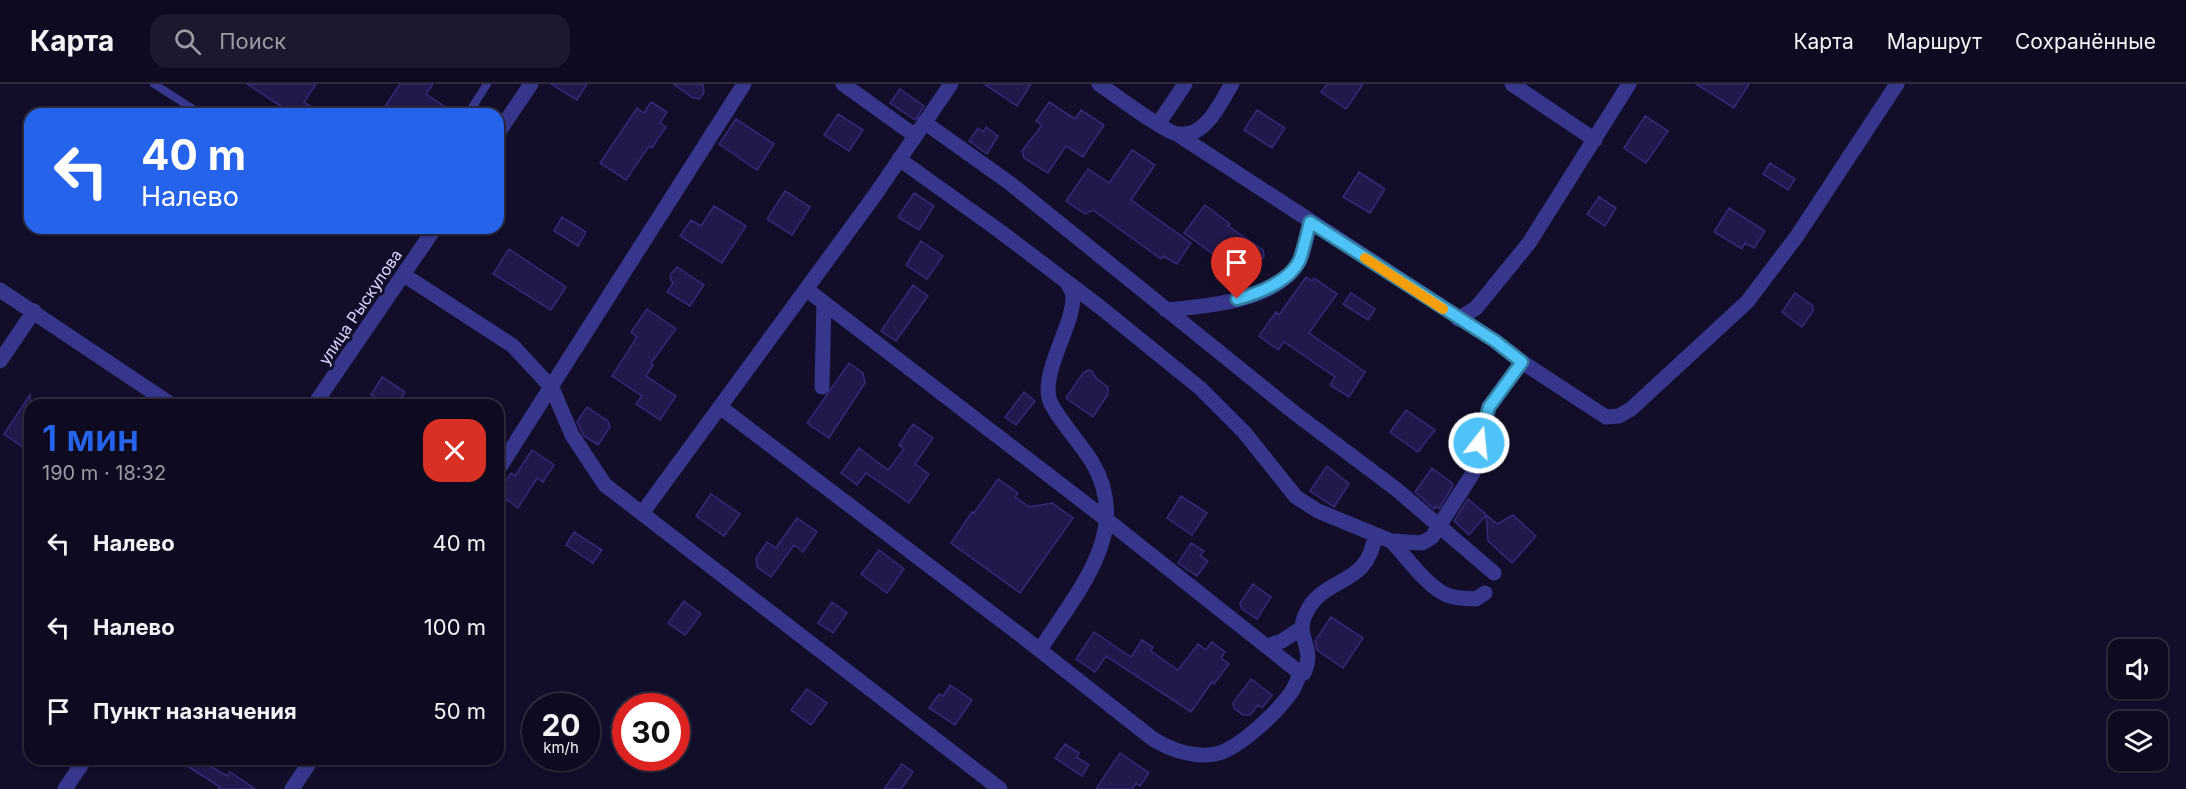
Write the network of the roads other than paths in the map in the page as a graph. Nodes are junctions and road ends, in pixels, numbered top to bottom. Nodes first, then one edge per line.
1 (154, 84) edge
2 (487, 84) edge
3 (531, 84) edge
4 (744, 84) edge
5 (843, 84) edge
6 (951, 84) edge
7 (1099, 84) edge
8 (1185, 84) edge
9 (1232, 84) edge
10 (1512, 84) edge
11 (1629, 84) edge
12 (1897, 84) edge
13 (167, 88) edge
14 (193, 108) edge
15 (472, 108) edge
16 (504, 124) edge
17 (1158, 124) junction
18 (919, 128) junction
19 (1177, 134) junction
20 (1595, 140) junction
21 (899, 159) junction
22 (1310, 222) junction
23 (431, 234) edge
24 (404, 275) junction
25 (1065, 280) junction
26 (806, 289) junction
27 (0, 290) edge
28 (824, 303) junction
29 (1166, 310) junction
30 (34, 311) junction
31 (1458, 319) junction
32 (0, 361) edge
33 (1522, 362) junction
34 (822, 387) dead end
35 (552, 388) junction
36 (163, 399) edge
37 (318, 399) edge
38 (720, 407) junction
39 (504, 461) edge
40 (643, 512) junction
41 (1107, 520) junction
42 (1439, 526) junction
43 (1375, 535) junction
44 (1391, 542) junction
45 (1494, 573) dead end
46 (1485, 593) dead end
47 (1300, 629) junction
48 (1267, 646) junction
49 (1040, 651) junction
50 (1300, 673) junction
51 (81, 765) edge
52 (308, 765) edge
53 (65, 789) edge
54 (292, 789) edge
55 (1000, 789) edge

1 - 13 lane
2 - 15 lane
3 - 16 street
4 - 35 street
5 - 18 street
6 - 18 street
7 - 17 street
8 - 17 street
9 - 19 street
10 - 20 street
11 - 20 street
12 - 33 street
13 - 14 lane
17 - 19 street
18 - 21 street
18 - 29 street
19 - 22 street
20 - 31 street
21 - 25 street
21 - 26 street
22 - 29 street
22 - 31 street
23 - 24 street, улица Рыскулова
24 - 35 street
24 - 37 street, улица Рыскулова
25 - 41 street
25 - 43 street
26 - 28 street
26 - 38 street
27 - 30 street
28 - 34 street
28 - 41 street
29 - 42 street
30 - 32 street
30 - 36 street
31 - 33 street
33 - 42 street
35 - 39 street
35 - 40 street
38 - 40 street
38 - 49 street
40 - 55 street
41 - 48 street
41 - 49 street
42 - 44 street
42 - 45 street
43 - 44 street
43 - 47 street
44 - 46 street
47 - 48 street
47 - 50 street
48 - 50 street
49 - 50 street
51 - 53 street
52 - 54 street

